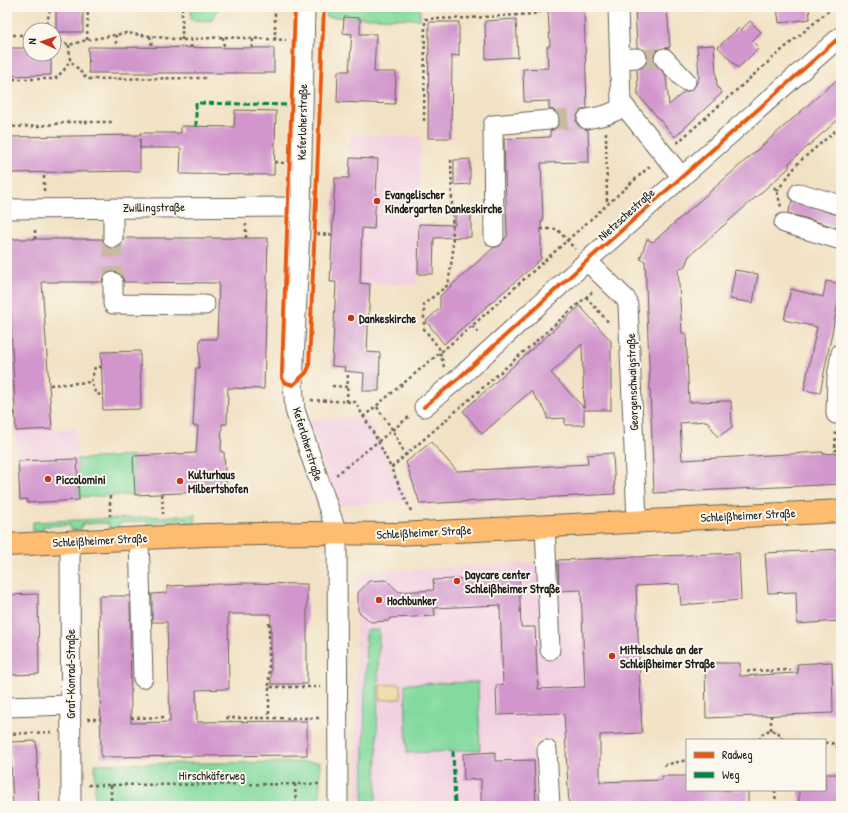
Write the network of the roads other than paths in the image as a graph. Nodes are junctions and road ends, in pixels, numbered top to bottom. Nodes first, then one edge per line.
1 (304, 7) edge
2 (618, 7) edge
3 (841, 36) edge
4 (664, 58) dead end
5 (686, 81) dead end
6 (625, 107) junction
7 (587, 119) tunnel mouth
8 (549, 120) tunnel mouth
9 (682, 177) junction
10 (799, 193) dead end
11 (841, 205) edge
12 (301, 207) junction
13 (7, 208) edge
14 (113, 208) junction
15 (784, 223) dead end
16 (494, 237) dead end
17 (113, 238) tunnel mouth
18 (841, 240) edge
19 (586, 261) junction
20 (113, 282) tunnel mouth
21 (206, 305) dead end
22 (841, 352) edge
23 (424, 407) road end
24 (839, 414) edge
25 (841, 511) edge
26 (637, 521) junction
27 (545, 525) junction
28 (337, 533) junction
29 (139, 538) junction
30 (7, 540) edge
31 (70, 541) junction
32 (550, 650) dead end
33 (143, 678) dead end
34 (70, 705) junction
35 (7, 707) edge
36 (547, 750) dead end
37 (71, 806) edge
38 (338, 806) edge
39 (550, 806) edge

1 - 12 street, Keferloherstraße
2 - 6 street
3 - 9 street, Nietzschestraße
4 - 5 street
6 - 7 street
6 - 9 street
8 - 16 street
9 - 19 street, Nietzschestraße
10 - 11 street
12 - 14 street, Zwillingstraße
12 - 28 street, Keferloherstraße
13 - 14 street, Zwillingstraße
14 - 17 street
15 - 18 street
19 - 23 street, Nietzschestraße
19 - 26 street, Georgenschwaigstraße
20 - 21 street
22 - 24 street
25 - 26 main road, Schleißheimer Straße
26 - 27 main road, Schleißheimer Straße
27 - 28 main road, Schleißheimer Straße
27 - 32 street
28 - 29 main road, Schleißheimer Straße
28 - 38 street, Keferloherstraße
29 - 31 main road, Schleißheimer Straße
29 - 33 street
30 - 31 main road, Schleißheimer Straße
31 - 34 street, Graf-Konrad-Straße
34 - 35 street
34 - 37 street, Graf-Konrad-Straße
36 - 39 street

